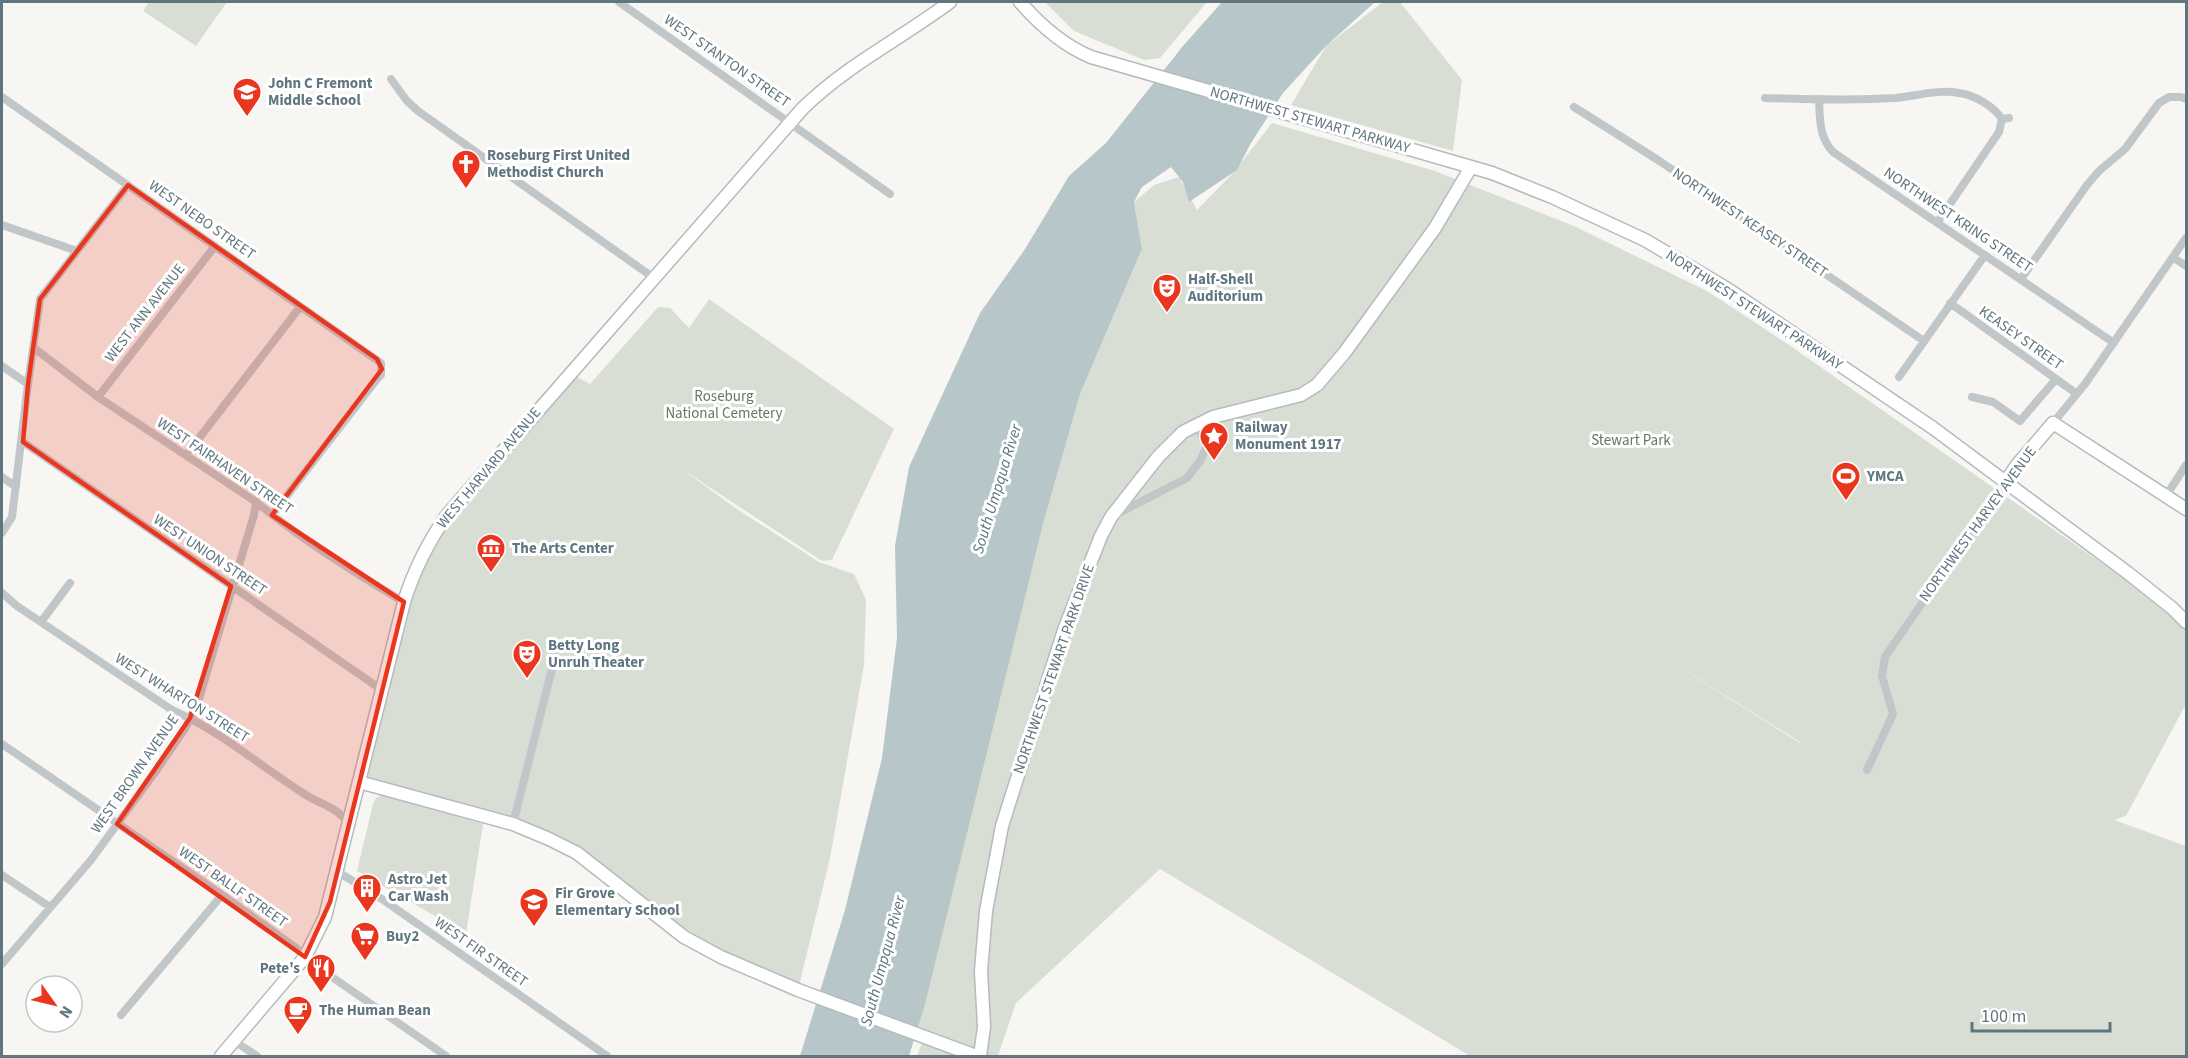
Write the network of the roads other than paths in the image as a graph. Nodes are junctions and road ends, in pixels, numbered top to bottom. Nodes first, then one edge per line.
1 (619, 2) edge
2 (950, 2) edge
3 (1020, 2) edge
4 (391, 79) dead end
5 (2, 97) edge
6 (1765, 98) dead end
7 (1818, 99) junction
8 (2187, 99) edge
9 (1574, 107) dead end
10 (789, 123) junction
11 (1471, 167) junction
12 (128, 185) junction
13 (890, 194) dead end
14 (1937, 223) junction
15 (2, 225) edge
16 (2187, 238) edge
17 (215, 246) junction
18 (77, 251) junction
19 (1985, 255) junction
20 (2174, 258) junction
21 (2187, 266) edge
22 (654, 278) junction
23 (2021, 279) junction
24 (1950, 303) junction
25 (300, 307) junction
26 (1924, 341) junction
27 (2114, 343) junction
28 (34, 348) junction
29 (2, 366) edge
30 (1899, 377) dead end
31 (2056, 379) junction
32 (28, 384) junction
33 (2077, 394) junction
34 (98, 397) junction
35 (1972, 397) dead end
36 (2020, 421) junction
37 (2053, 423) junction
38 (1197, 425) junction
39 (2028, 428) dead end
40 (23, 442) junction
41 (186, 455) junction
42 (2187, 465) edge
43 (2, 477) edge
44 (2006, 482) junction
45 (16, 487) junction
46 (2166, 496) junction
47 (256, 502) junction
48 (2187, 509) edge
49 (272, 515) junction
50 (1111, 517) junction
51 (2, 533) edge
52 (70, 584) dead end
53 (231, 586) junction
54 (2, 593) edge
55 (404, 602) junction
56 (41, 622) junction
57 (2187, 622) edge
58 (555, 657) dead end
59 (382, 690) junction
60 (190, 718) junction
61 (2, 744) edge
62 (1867, 770) dead end
63 (359, 782) junction
64 (348, 823) junction
65 (117, 824) junction
66 (513, 824) junction
67 (338, 872) junction
68 (2, 875) edge
69 (222, 895) junction
70 (50, 907) junction
71 (305, 957) junction
72 (2, 964) edge
73 (121, 1015) dead end
74 (234, 1041) junction
75 (221, 1056) edge
76 (257, 1056) edge
77 (446, 1056) edge
78 (607, 1056) edge
79 (978, 1056) edge

1 - 10 street, WEST STANTON STREET
2 - 10 main road, WEST HARVARD AVENUE
3 - 11 main road, NORTHWEST STEWART PARKWAY
4 - 22 street
5 - 12 street, WEST NEBO STREET
6 - 7 street
7 - 14 street, NORTHWEST KRING STREET
7 - 14 street
8 - 23 street
9 - 26 street, NORTHWEST KEASEY STREET
10 - 13 street, WEST STANTON STREET
10 - 22 main road, WEST HARVARD AVENUE
11 - 38 main road, NORTHWEST STEWART PARK DRIVE
11 - 44 main road, NORTHWEST STEWART PARKWAY
12 - 17 street, WEST NEBO STREET
12 - 18 street
14 - 19 street, NORTHWEST KRING STREET
15 - 18 street
16 - 20 street, NORTHWEST HARVEY AVENUE
17 - 25 street, WEST NEBO STREET
17 - 34 street, WEST ANN AVENUE
18 - 28 street
19 - 23 street, NORTHWEST KRING STREET
19 - 24 street
20 - 21 street
20 - 27 street, NORTHWEST HARVEY AVENUE
22 - 55 main road, WEST HARVARD AVENUE
23 - 27 street, NORTHWEST KRING STREET
24 - 26 street
24 - 31 street, KEASEY STREET
25 - 41 street
25 - 49 street, WEST NEBO STREET
26 - 30 street
27 - 33 street, NORTHWEST HARVEY AVENUE
28 - 32 street
28 - 34 street, WEST FAIRHAVEN STREET
29 - 32 street
31 - 33 street, KEASEY STREET
31 - 36 street
32 - 40 street
33 - 37 street, NORTHWEST HARVEY AVENUE
34 - 41 street, WEST FAIRHAVEN STREET
35 - 36 street
36 - 39 street
37 - 44 main road, NORTHWEST HARVEY AVENUE
37 - 46 main road
38 - 50 main road, NORTHWEST STEWART PARK DRIVE
38 - 50 street
40 - 45 street
40 - 53 street, WEST UNION STREET
41 - 47 street, WEST FAIRHAVEN STREET
42 - 46 street
43 - 45 street
44 - 57 main road, NORTHWEST STEWART PARKWAY
44 - 62 street, NORTHWEST HARVEY AVENUE
45 - 51 street
46 - 48 main road
47 - 49 street, WEST FAIRHAVEN STREET
47 - 53 street, WEST BROWN AVENUE
49 - 55 street, WEST FAIRHAVEN STREET
50 - 79 main road, NORTHWEST STEWART PARK DRIVE
52 - 56 street
53 - 59 street, WEST UNION STREET
53 - 60 street, WEST BROWN AVENUE
54 - 56 street, WEST WHARTON STREET
55 - 59 main road, WEST HARVARD AVENUE
56 - 60 street, WEST WHARTON STREET
58 - 66 street
59 - 63 main road, WEST HARVARD AVENUE
60 - 64 street, WEST WHARTON STREET
60 - 65 street, WEST BROWN AVENUE
61 - 65 street, WEST BALLF STREET
63 - 64 main road, WEST HARVARD AVENUE
63 - 66 main road, NORTHWEST STEWART PARK DRIVE
64 - 67 main road, WEST HARVARD AVENUE
65 - 69 street, WEST BALLF STREET
65 - 70 street, WEST BROWN AVENUE
66 - 79 main road, NORTHWEST STEWART PARK DRIVE
67 - 71 main road, WEST HARVARD AVENUE
67 - 78 street, WEST FIR STREET
68 - 70 street
69 - 71 street, WEST BALLF STREET
69 - 73 street
70 - 72 street, WEST BROWN AVENUE
71 - 74 main road, WEST HARVARD AVENUE
71 - 77 street, WEST BALLF STREET
74 - 75 main road, WEST HARVARD AVENUE
74 - 76 street

